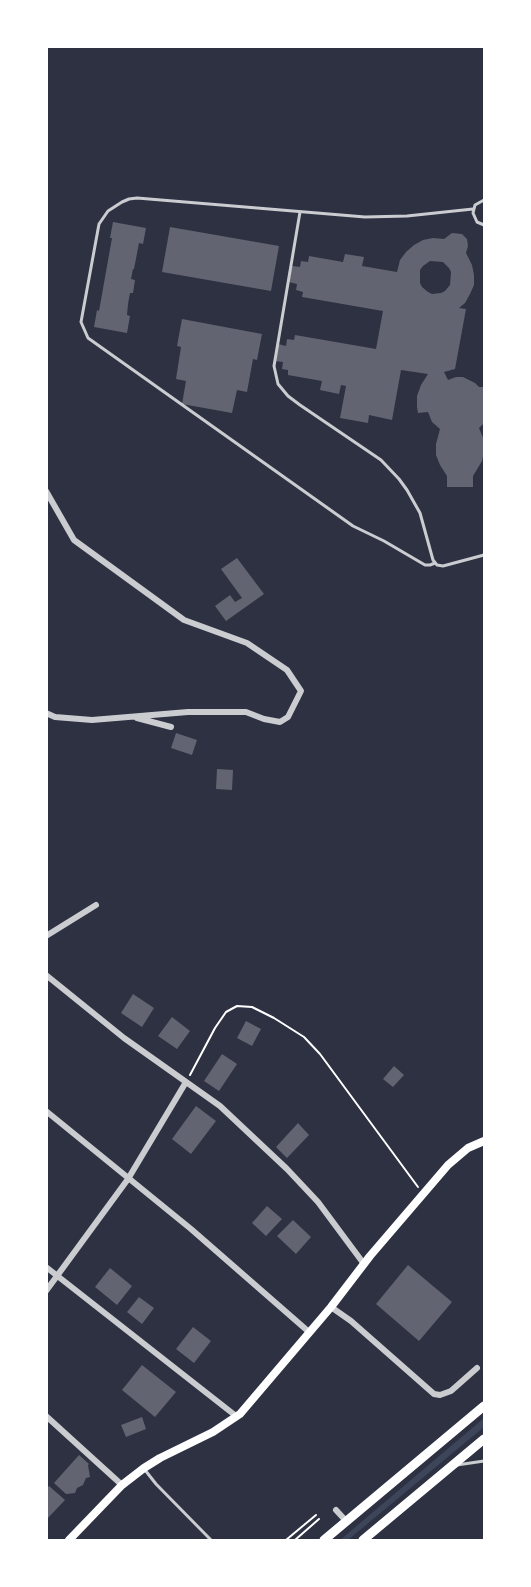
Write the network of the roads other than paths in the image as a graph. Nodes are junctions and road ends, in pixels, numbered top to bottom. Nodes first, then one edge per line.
1 (484, 200) edge
2 (473, 209) junction
3 (300, 212) junction
4 (484, 225) edge
5 (46, 491) edge
6 (484, 555) edge
7 (435, 563) junction
8 (46, 713) edge
9 (128, 717) junction
10 (171, 727) dead end
11 (96, 905) dead end
12 (46, 936) edge
13 (46, 975) edge
14 (186, 1082) junction
15 (46, 1111) edge
16 (484, 1141) edge
17 (128, 1179) junction
18 (364, 1264) junction
19 (46, 1267) edge
20 (57, 1276) junction
21 (46, 1291) edge
22 (331, 1306) junction
23 (309, 1332) junction
24 (477, 1368) dead end
25 (484, 1406) edge
26 (46, 1416) edge
27 (236, 1416) junction
28 (484, 1439) edge
29 (484, 1461) edge
30 (452, 1466) junction
31 (144, 1468) junction
32 (122, 1485) junction
33 (336, 1510) dead end
34 (347, 1522) junction
35 (69, 1540) edge
36 (211, 1540) edge
37 (324, 1540) edge
38 (363, 1540) edge

1 - 2 lane
2 - 3 lane
2 - 4 lane
3 - 7 lane
3 - 7 lane
5 - 9 street
6 - 7 lane
8 - 9 street
9 - 10 street
11 - 12 street
13 - 14 street
14 - 17 street
14 - 18 street
15 - 17 street
16 - 18 main road
17 - 20 street
17 - 23 street
18 - 22 main road
19 - 20 street
20 - 21 street
20 - 27 street
22 - 23 main road
22 - 24 street
23 - 27 main road
25 - 34 main road
26 - 32 street
27 - 31 main road
28 - 30 main road
29 - 30 lane
30 - 38 main road
31 - 32 main road
31 - 36 lane
32 - 35 main road
33 - 34 street
34 - 37 main road

